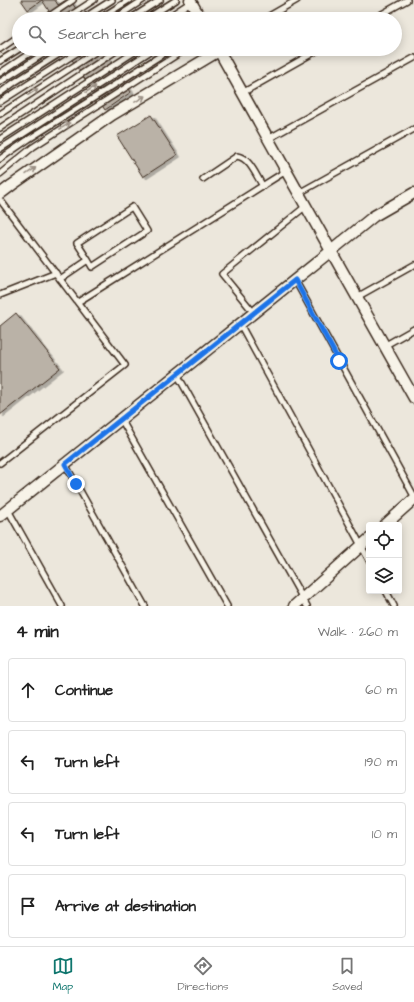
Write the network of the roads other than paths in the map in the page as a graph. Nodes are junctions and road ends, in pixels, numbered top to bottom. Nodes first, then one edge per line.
1 (73, 0) edge
2 (94, 0) edge
3 (112, 0) edge
4 (129, 0) edge
5 (143, 0) edge
6 (160, 0) edge
7 (176, 0) edge
8 (297, 0) edge
9 (407, 0) edge
10 (191, 1) edge
11 (55, 12) edge
12 (76, 12) edge
13 (93, 12) edge
14 (110, 12) edge
15 (125, 12) edge
16 (141, 12) edge
17 (157, 12) edge
18 (175, 12) edge
19 (197, 12) edge
20 (276, 12) edge
21 (386, 12) edge
22 (12, 41) edge
23 (0, 49) edge
24 (12, 53) edge
25 (26, 56) edge
26 (40, 56) edge
27 (56, 56) edge
28 (72, 56) edge
29 (89, 56) edge
30 (108, 56) edge
31 (128, 56) edge
32 (143, 56) edge
33 (160, 56) edge
34 (175, 56) edge
35 (208, 56) edge
36 (221, 56) edge
37 (308, 56) edge
38 (414, 58) edge
39 (0, 61) edge
40 (0, 73) edge
41 (0, 82) edge
42 (0, 93) edge
43 (242, 93) junction
44 (0, 102) edge
45 (0, 114) edge
46 (0, 128) edge
47 (414, 129) edge
48 (0, 139) edge
49 (268, 139) junction
50 (0, 148) edge
51 (0, 159) edge
52 (286, 171) junction
53 (0, 174) edge
54 (203, 179) dead end
55 (262, 186) junction
56 (299, 193) junction
57 (414, 193) edge
58 (1, 198) edge
59 (306, 206) junction
60 (331, 251) junction
61 (88, 260) junction
62 (414, 265) edge
63 (56, 273) junction
64 (60, 279) junction
65 (295, 280) junction
66 (0, 295) edge
67 (357, 297) junction
68 (78, 302) junction
69 (254, 313) junction
70 (240, 324) junction
71 (414, 329) edge
72 (384, 346) junction
73 (177, 374) junction
74 (413, 394) edge
75 (121, 419) junction
76 (0, 463) edge
77 (65, 464) junction
78 (414, 496) edge
79 (414, 499) edge
80 (4, 513) edge
81 (388, 522) edge
82 (365, 543) edge
83 (369, 558) edge
84 (388, 594) edge
85 (305, 602) edge
86 (62, 606) edge
87 (144, 606) edge
88 (227, 606) edge
89 (294, 606) edge
90 (394, 606) edge

1 - 11 lane
2 - 12 lane
3 - 13 lane
4 - 14 lane
5 - 15 lane
6 - 16 lane
7 - 17 lane
8 - 20 lane
9 - 21 lane
10 - 18 lane
10 - 19 street
22 - 23 lane
24 - 39 lane
25 - 40 lane
26 - 41 lane
27 - 42 lane
28 - 44 lane
45 -> 29 lane
30 - 46 lane
31 - 48 lane
50 -> 32 lane
33 - 51 lane
53 -> 34 lane
58 -> 35 street
36 - 43 street
37 - 43 lane
38 - 49 lane
43 - 49 street
47 - 56 lane
49 - 52 street
52 - 55 lane
52 - 56 street
54 - 55 lane
55 - 68 lane
56 - 59 street
57 - 60 street
58 - 63 lane
59 - 60 street
59 - 69 lane
60 - 65 street
60 - 67 street
61 - 61 lane
61 - 64 lane
62 - 67 lane
63 - 64 lane
63 - 66 lane
64 - 68 lane
65 - 69 street
65 - 78 lane
67 - 72 street
68 - 76 lane
69 - 70 street
70 - 73 street
70 - 82 lane
71 - 72 lane
72 - 74 street
73 - 75 street
73 - 85 lane
75 - 77 street
75 - 88 lane
77 - 80 street
77 - 87 lane
79 - 81 street
80 - 86 lane
82 - 83 lane
82 - 85 street
84 - 90 lane
85 - 89 street

